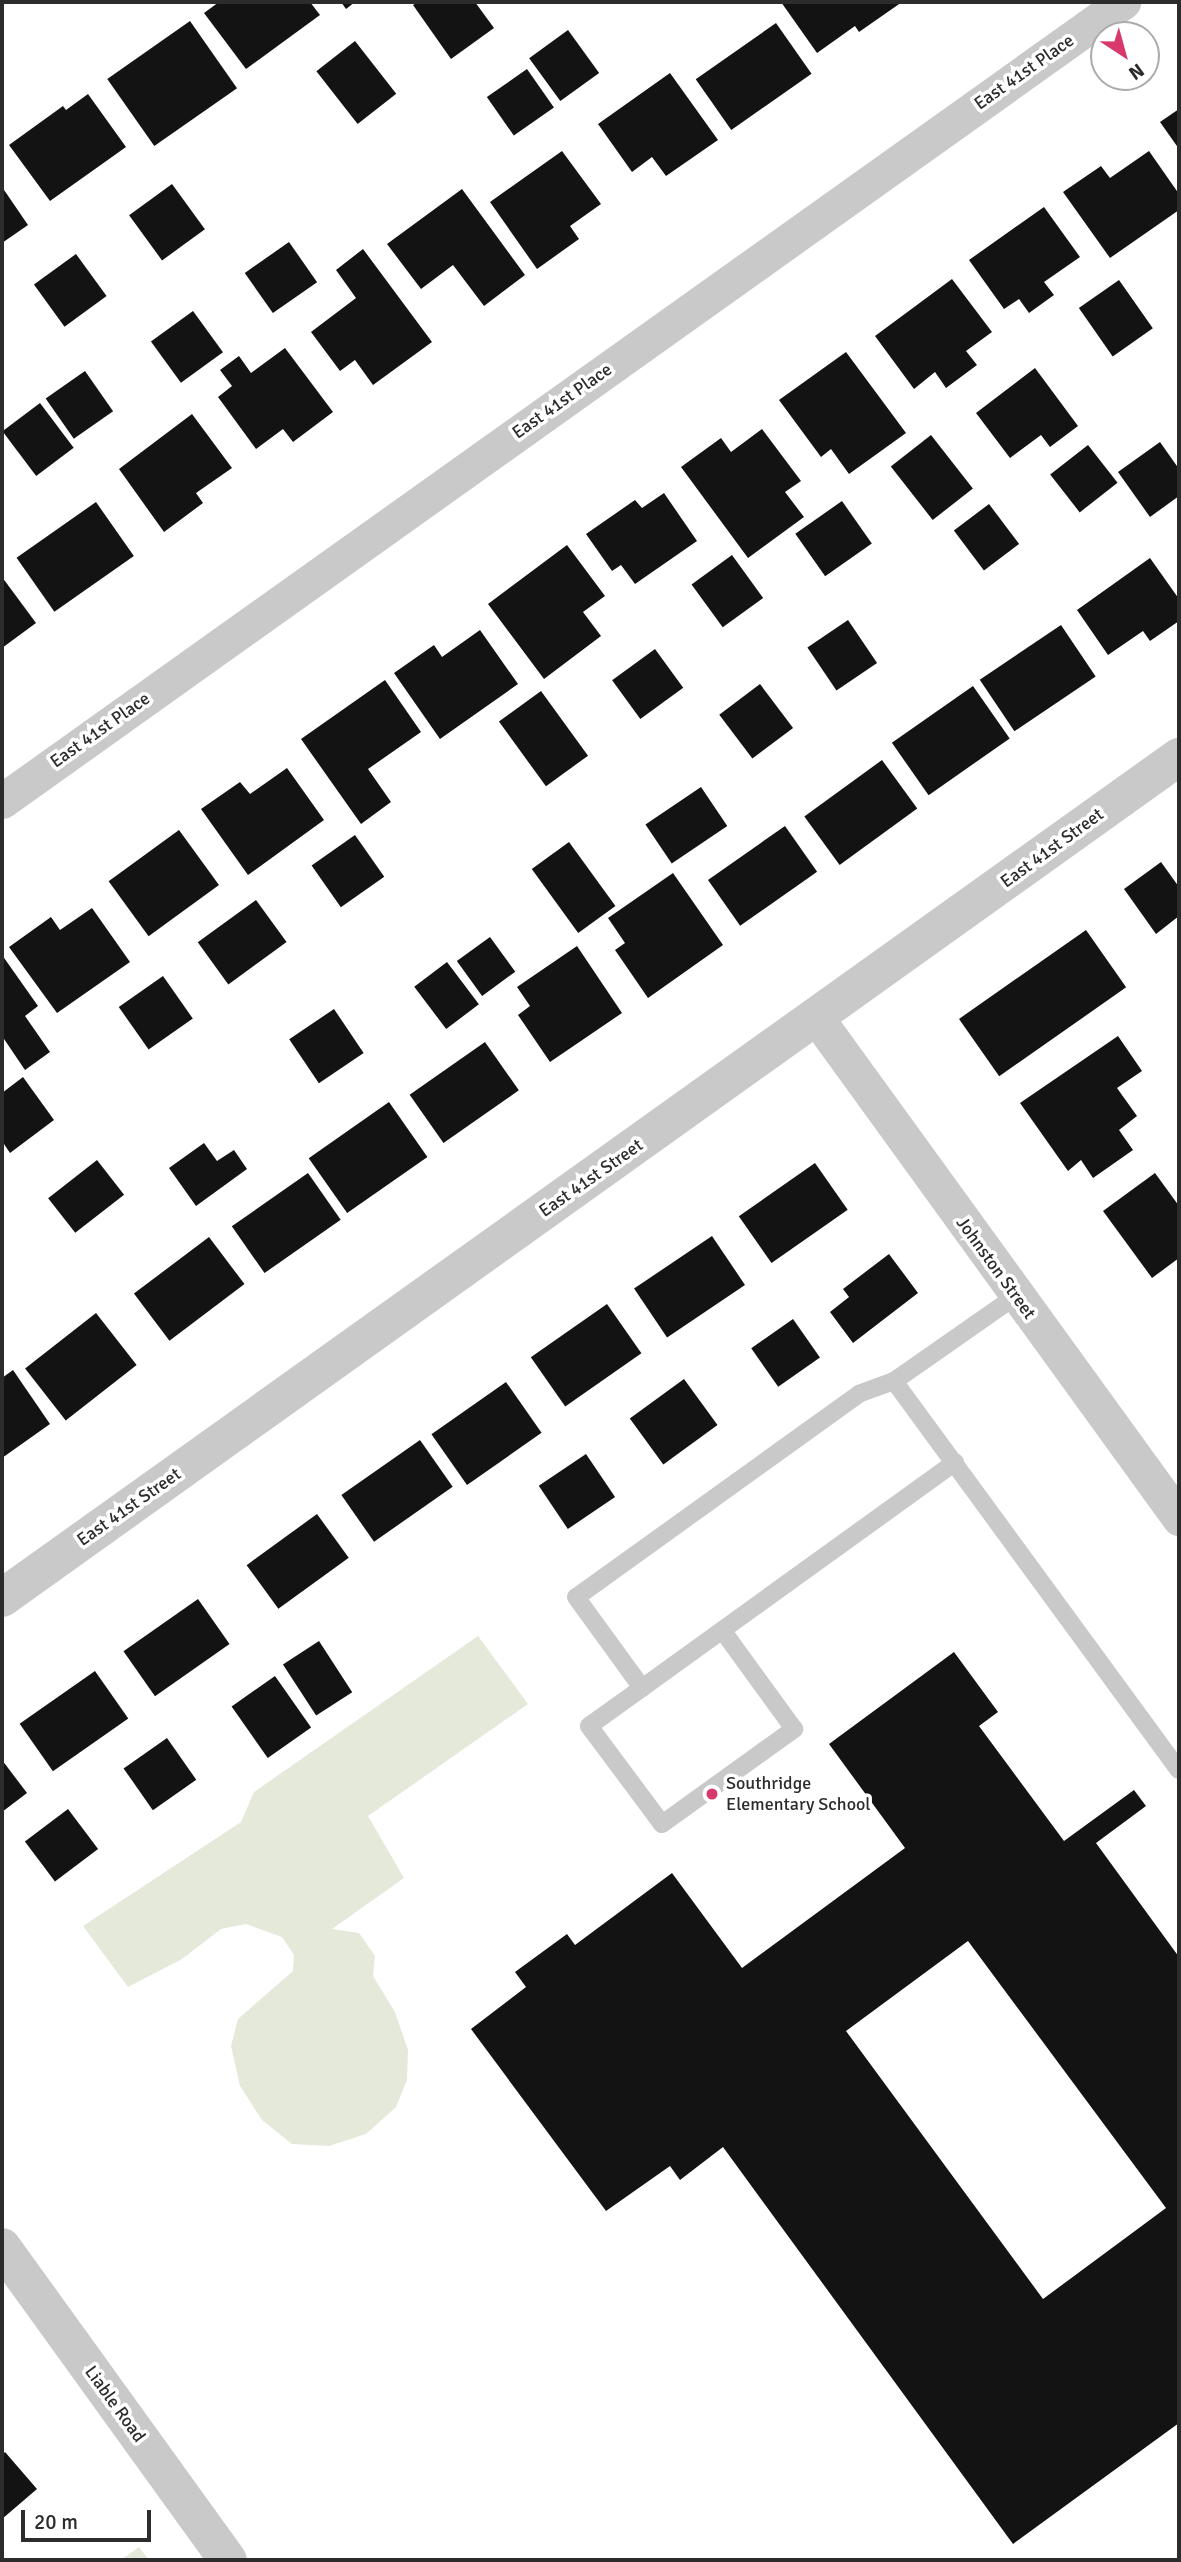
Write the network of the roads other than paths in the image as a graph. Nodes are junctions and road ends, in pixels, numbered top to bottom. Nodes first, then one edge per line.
1 (1123, 2) edge
2 (1179, 757) edge
3 (2, 801) edge
4 (816, 1017) junction
5 (1016, 1296) junction
6 (894, 1381) junction
7 (956, 1462) junction
8 (1179, 1518) edge
9 (2, 1598) edge
10 (722, 1630) junction
11 (642, 1688) junction
12 (1179, 1770) edge
13 (2, 2247) edge
14 (228, 2560) edge

1 - 3 street, East 41st Place
2 - 4 street, East 41st Street
4 - 5 street, Johnston Street
4 - 9 street, East 41st Street
5 - 6 lane
5 - 8 street, Johnston Street
6 - 7 lane
6 - 11 lane
7 - 10 lane
7 - 12 lane
10 - 11 lane
10 - 11 lane
13 - 14 street, Liable Road

